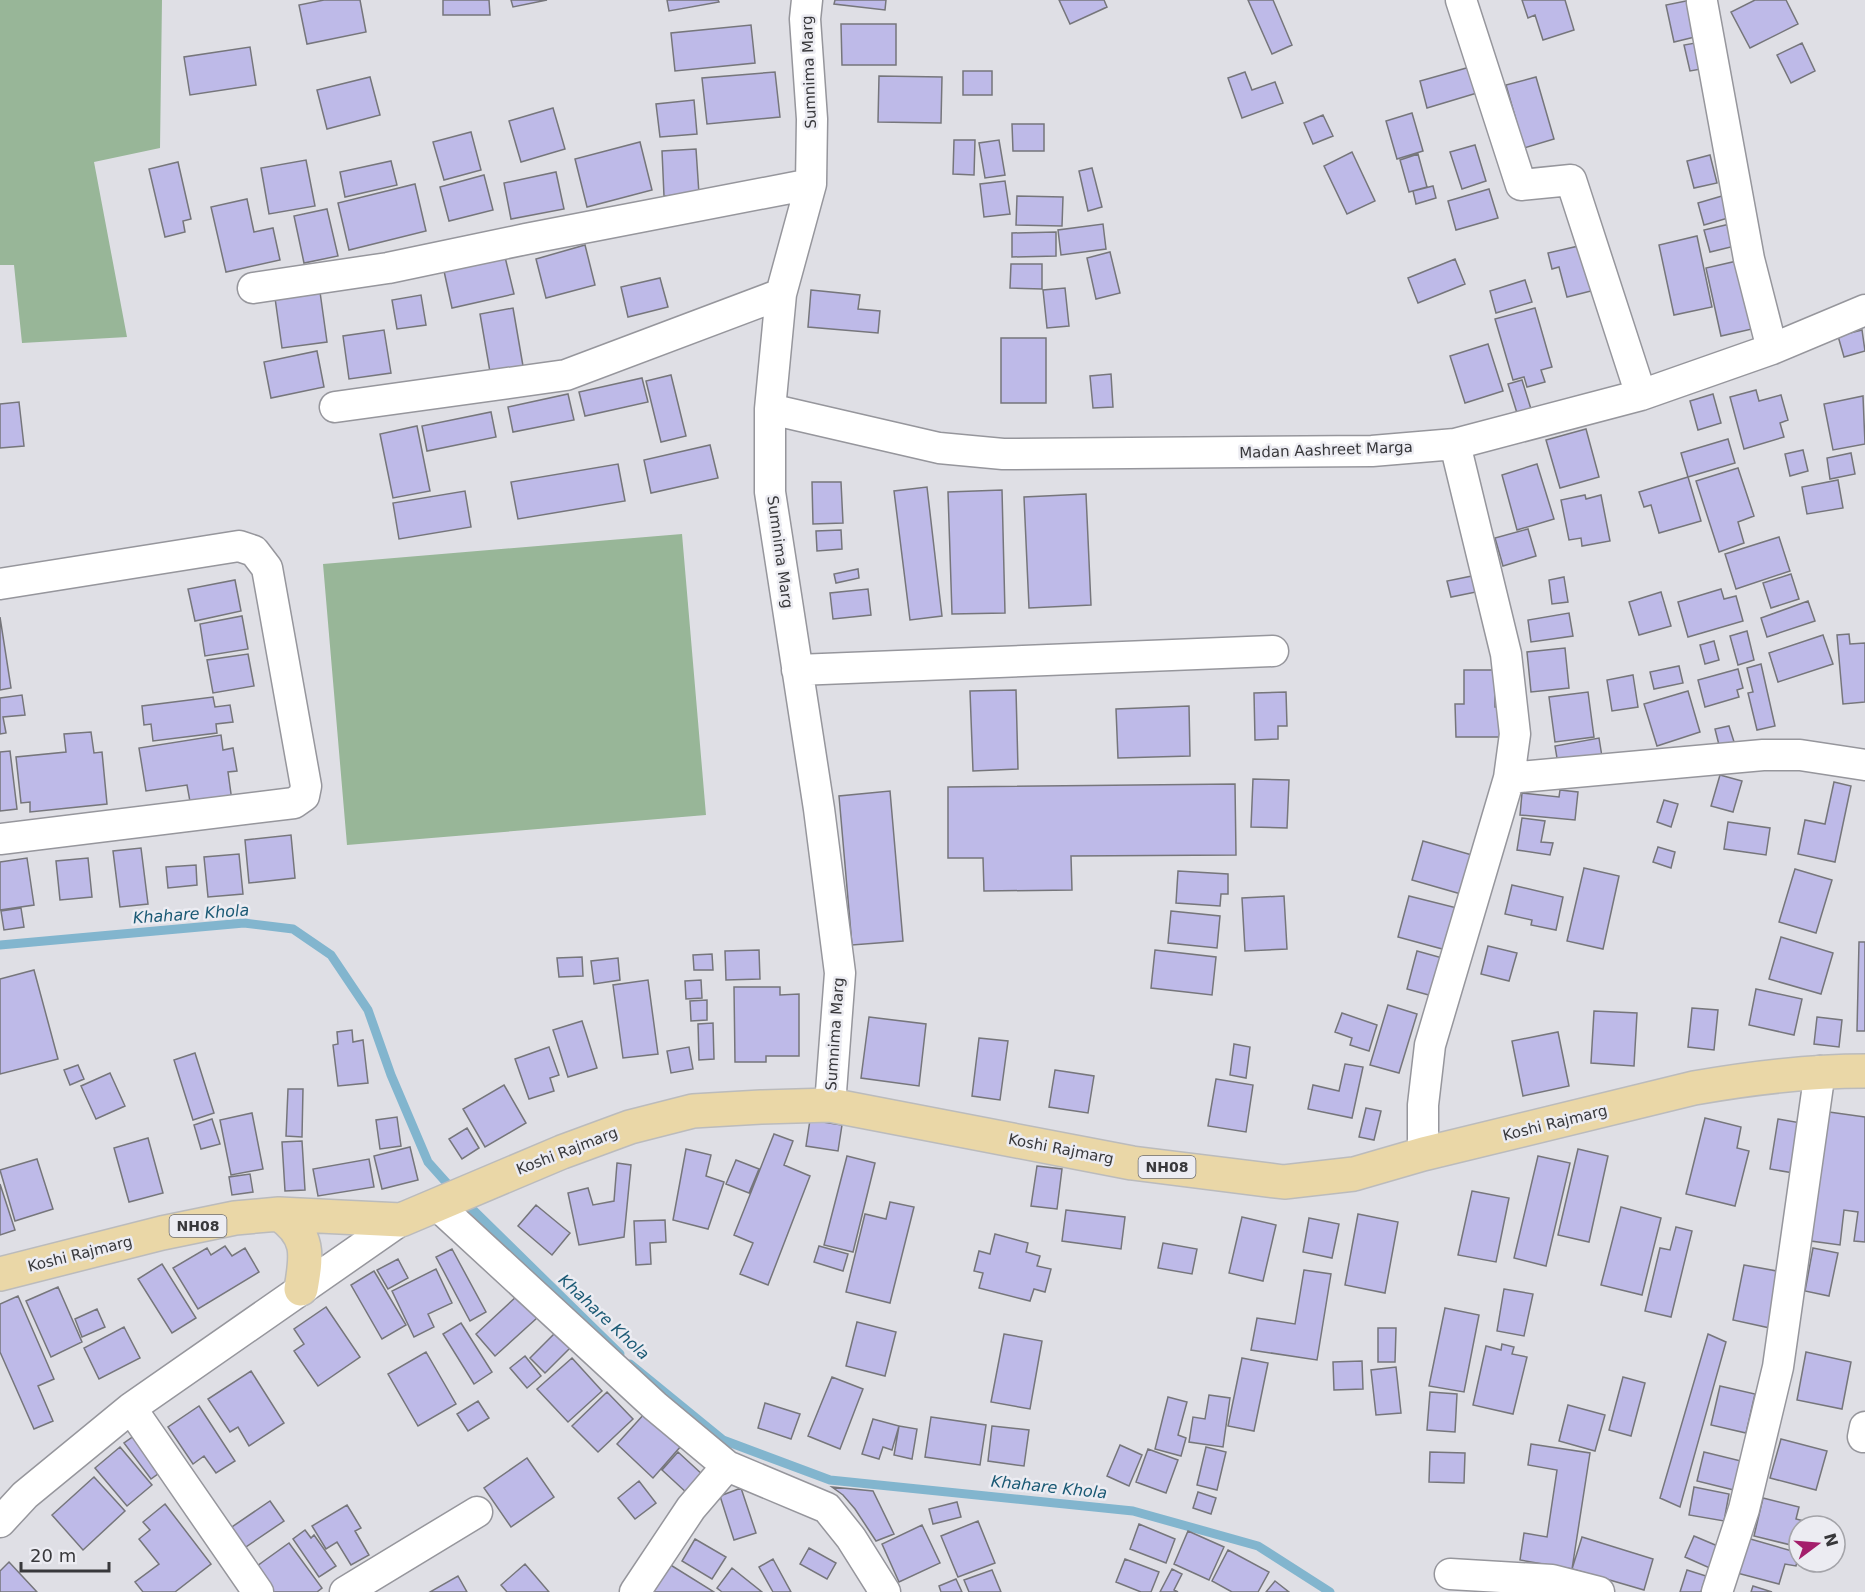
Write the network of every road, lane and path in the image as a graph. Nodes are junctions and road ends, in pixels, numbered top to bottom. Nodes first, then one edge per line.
1 (807, 0) edge
2 (1461, 0) edge
3 (1702, 2) dead end
4 (811, 184) junction
5 (253, 288) dead end
6 (781, 294) junction
7 (1865, 310) edge
8 (1772, 349) junction
9 (1641, 394) junction
10 (335, 407) dead end
11 (770, 409) junction
12 (1455, 444) junction
13 (0, 584) edge
14 (1274, 651) dead end
15 (797, 670) junction
16 (1865, 765) edge
17 (1509, 778) junction
18 (0, 839) edge
19 (1820, 1071) junction
20 (1865, 1071) edge
21 (830, 1105) junction
22 (1423, 1155) junction
23 (440, 1204) junction
24 (279, 1214) junction
25 (401, 1220) junction
26 (0, 1274) edge
27 (301, 1289) junction
28 (131, 1408) junction
29 (728, 1466) junction
30 (477, 1512) dead end
31 (0, 1522) edge
32 (1450, 1574) dead end
33 (258, 1592) edge
34 (345, 1592) edge
35 (635, 1592) edge
36 (885, 1592) edge
37 (1599, 1592) edge
38 (1717, 1592) edge

1 - 4 street, Sumnima Marg
2 - 9 street
3 - 8 street
4 - 5 street
4 - 6 street, Sumnima Marg
6 - 10 street
6 - 11 street, Sumnima Marg
7 - 8 street, Madan Aashreet Marga
8 - 9 street, Madan Aashreet Marga
9 - 12 street, Madan Aashreet Marga
11 - 12 street, Madan Aashreet Marga
11 - 15 street, Sumnima Marg
12 - 17 street
13 - 18 street
14 - 15 street
15 - 21 street, Sumnima Marg
16 - 17 street
17 - 22 street
19 - 20 main road, Koshi Rajmarg / NH08
19 - 22 main road, Koshi Rajmarg / NH08
19 - 38 street
21 - 22 main road, Koshi Rajmarg / NH08
21 - 23 main road, Koshi Rajmarg / NH08
23 - 25 main road, Koshi Rajmarg / NH08
23 - 29 street
24 - 25 main road, Koshi Rajmarg / NH08
24 - 26 main road, Koshi Rajmarg / NH08
24 - 27 main road
25 - 27 street
27 - 28 street
28 - 31 street
28 - 33 street
29 - 35 street
29 - 36 street
30 - 34 street
32 - 37 street

